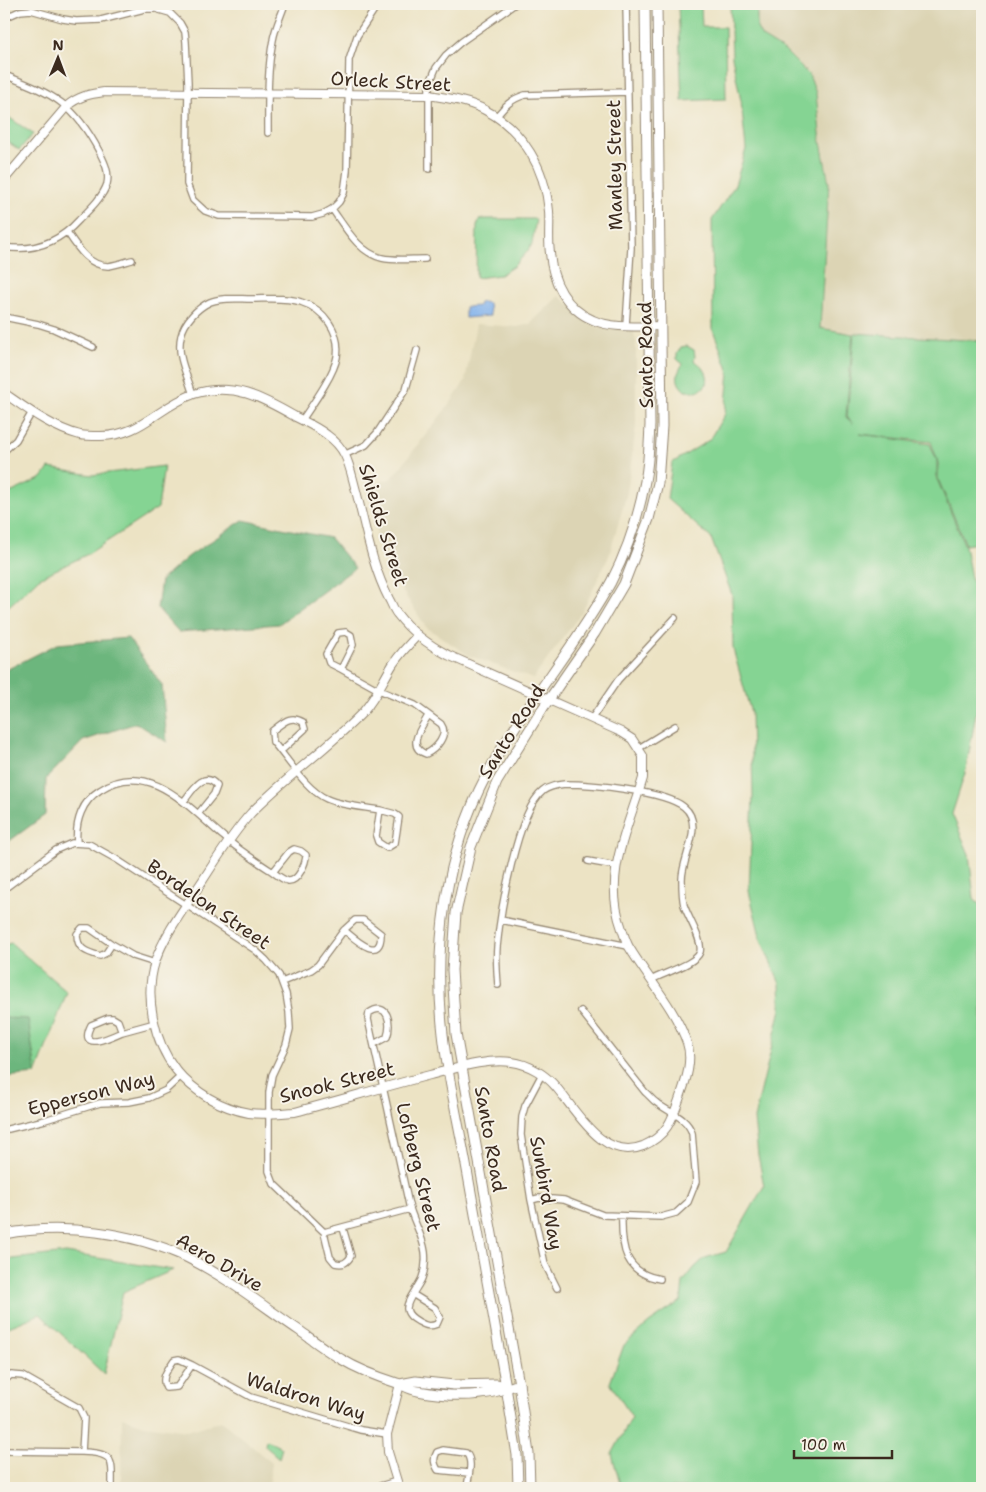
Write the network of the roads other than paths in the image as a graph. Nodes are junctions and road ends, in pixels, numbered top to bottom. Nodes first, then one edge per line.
1 (285, 4) edge
2 (378, 4) edge
3 (514, 4) edge
4 (626, 4) edge
5 (645, 4) edge
6 (657, 4) edge
7 (4, 18) edge
8 (4, 72) edge
9 (627, 92) junction
10 (187, 93) junction
11 (268, 94) junction
12 (348, 95) junction
13 (430, 95) junction
14 (67, 106) junction
15 (496, 117) junction
16 (268, 133) dead end
17 (429, 168) dead end
18 (4, 180) edge
19 (332, 209) junction
20 (67, 232) junction
21 (4, 247) edge
22 (425, 258) dead end
23 (132, 260) dead end
24 (4, 317) edge
25 (626, 325) junction
26 (648, 326) junction
27 (661, 326) junction
28 (93, 347) dead end
29 (416, 350) dead end
30 (4, 393) edge
31 (194, 395) junction
32 (32, 412) junction
33 (302, 420) junction
34 (4, 451) edge
35 (346, 454) junction
36 (675, 618) dead end
37 (418, 635) junction
38 (341, 669) junction
39 (378, 690) junction
40 (537, 694) junction
41 (549, 699) junction
42 (428, 716) junction
43 (592, 718) junction
44 (676, 726) dead end
45 (639, 748) junction
46 (281, 751) junction
47 (297, 771) junction
48 (639, 791) junction
49 (184, 801) junction
50 (380, 810) junction
51 (198, 814) junction
52 (229, 841) junction
53 (77, 842) junction
54 (588, 862) dead end
55 (616, 866) junction
56 (273, 872) junction
57 (4, 889) edge
58 (187, 904) junction
59 (501, 920) junction
60 (344, 930) junction
61 (112, 944) junction
62 (628, 946) junction
63 (155, 963) junction
64 (651, 980) junction
65 (282, 982) junction
66 (498, 985) dead end
67 (582, 1011) dead end
68 (154, 1023) junction
69 (122, 1032) junction
70 (374, 1044) junction
71 (461, 1068) junction
72 (449, 1070) junction
73 (542, 1074) junction
74 (181, 1076) junction
75 (384, 1087) junction
76 (269, 1114) junction
77 (674, 1114) junction
78 (4, 1130) edge
79 (531, 1200) junction
80 (410, 1209) junction
81 (622, 1216) junction
82 (343, 1228) junction
83 (324, 1232) junction
84 (4, 1234) edge
85 (660, 1280) dead end
86 (557, 1288) dead end
87 (414, 1294) junction
88 (192, 1366) junction
89 (4, 1381) edge
90 (400, 1384) junction
91 (519, 1384) junction
92 (506, 1387) junction
93 (387, 1434) junction
94 (4, 1451) edge
95 (82, 1452) junction
96 (469, 1473) junction
97 (398, 1485) edge
98 (112, 1488) edge
99 (373, 1488) edge
100 (467, 1488) edge
101 (518, 1488) edge
102 (530, 1488) edge

1 - 11 street
2 - 12 street
3 - 13 street
4 - 9 street, Manley Street
5 - 26 main road, Santo Road
6 - 27 main road, Santo Road
7 - 10 street
8 - 14 street
9 - 15 street
9 - 25 street, Manley Street
10 - 11 street, Orleck Street
10 - 14 street, Orleck Street
10 - 19 street
11 - 12 street, Orleck Street
11 - 16 street
12 - 13 street, Orleck Street
12 - 19 street
13 - 15 street, Orleck Street
13 - 17 street
14 - 18 street
14 - 20 street
15 - 25 street, Orleck Street
19 - 22 street
20 - 21 street
20 - 23 street
24 - 28 street
25 - 26 street, Orleck Street
26 - 27 street, Orleck Street
26 - 40 main road, Santo Road
27 - 41 main road, Santo Road
29 - 35 street
30 - 32 street, Shields Street
31 - 32 street, Shields Street
31 - 33 street, Shields Street
31 - 33 street
32 - 34 street
33 - 35 street, Shields Street
35 - 37 street, Shields Street
36 - 43 street
37 - 39 street, Snook Street
37 - 40 street, Shields Street
38 - 38 street
38 - 39 street
39 - 42 street
39 - 47 street, Snook Street
40 - 41 street, Shields Street
40 - 72 main road, Santo Road
41 - 43 street, Shields Street
41 - 71 main road, Santo Road
42 - 42 street
43 - 45 street, Shields Street
44 - 45 street
45 - 48 street
46 - 46 street
46 - 47 street
47 - 50 street
47 - 52 street, Snook Street
48 - 55 street
48 - 59 street
48 - 64 street
49 - 51 street
49 - 51 street
49 - 53 street
50 - 50 street
51 - 52 street
52 - 56 street
52 - 58 street, Snook Street
53 - 57 street
53 - 58 street, Bordelon Street
54 - 55 street
55 - 62 street
56 - 56 street
58 - 63 street, Snook Street
58 - 65 street, Bordelon Street
59 - 62 street
59 - 66 street
60 - 60 street
60 - 65 street
61 - 61 street
61 - 63 street
62 - 64 street
63 - 68 street, Snook Street
64 - 77 street
65 - 76 street, Bordelon Street
67 - 77 street
68 - 69 street
68 - 74 street, Snook Street
69 - 69 street
70 - 70 street, Lofberg Street
70 - 75 street, Lofberg Street
71 - 72 street, Snook Street
71 - 73 street, Snook Street
71 - 91 main road, Santo Road
72 - 75 street, Snook Street
72 - 92 main road, Santo Road
73 - 77 street, Snook Street
73 - 79 street, Sunbird Way
74 - 76 street, Snook Street
74 - 78 street, Epperson Way
75 - 76 street, Snook Street
75 - 80 street, Lofberg Street
76 - 83 street, Bordelon Street
77 - 81 street
79 - 81 street
79 - 86 street, Sunbird Way
80 - 82 street
80 - 87 street, Lofberg Street
81 - 85 street
82 - 83 street
82 - 83 street
84 - 90 main road, Aero Drive
87 - 87 street, Lofberg Street
88 - 88 street, Waldron Way
88 - 93 street, Waldron Way
89 - 95 street
90 - 92 main road, Aero Drive
90 - 93 street
91 - 92 main road, Aero Drive
91 - 102 main road, Santo Road
92 - 101 main road, Santo Road
93 - 97 street
94 - 95 street
95 - 98 street
96 - 96 street
96 - 100 street
97 - 99 street

